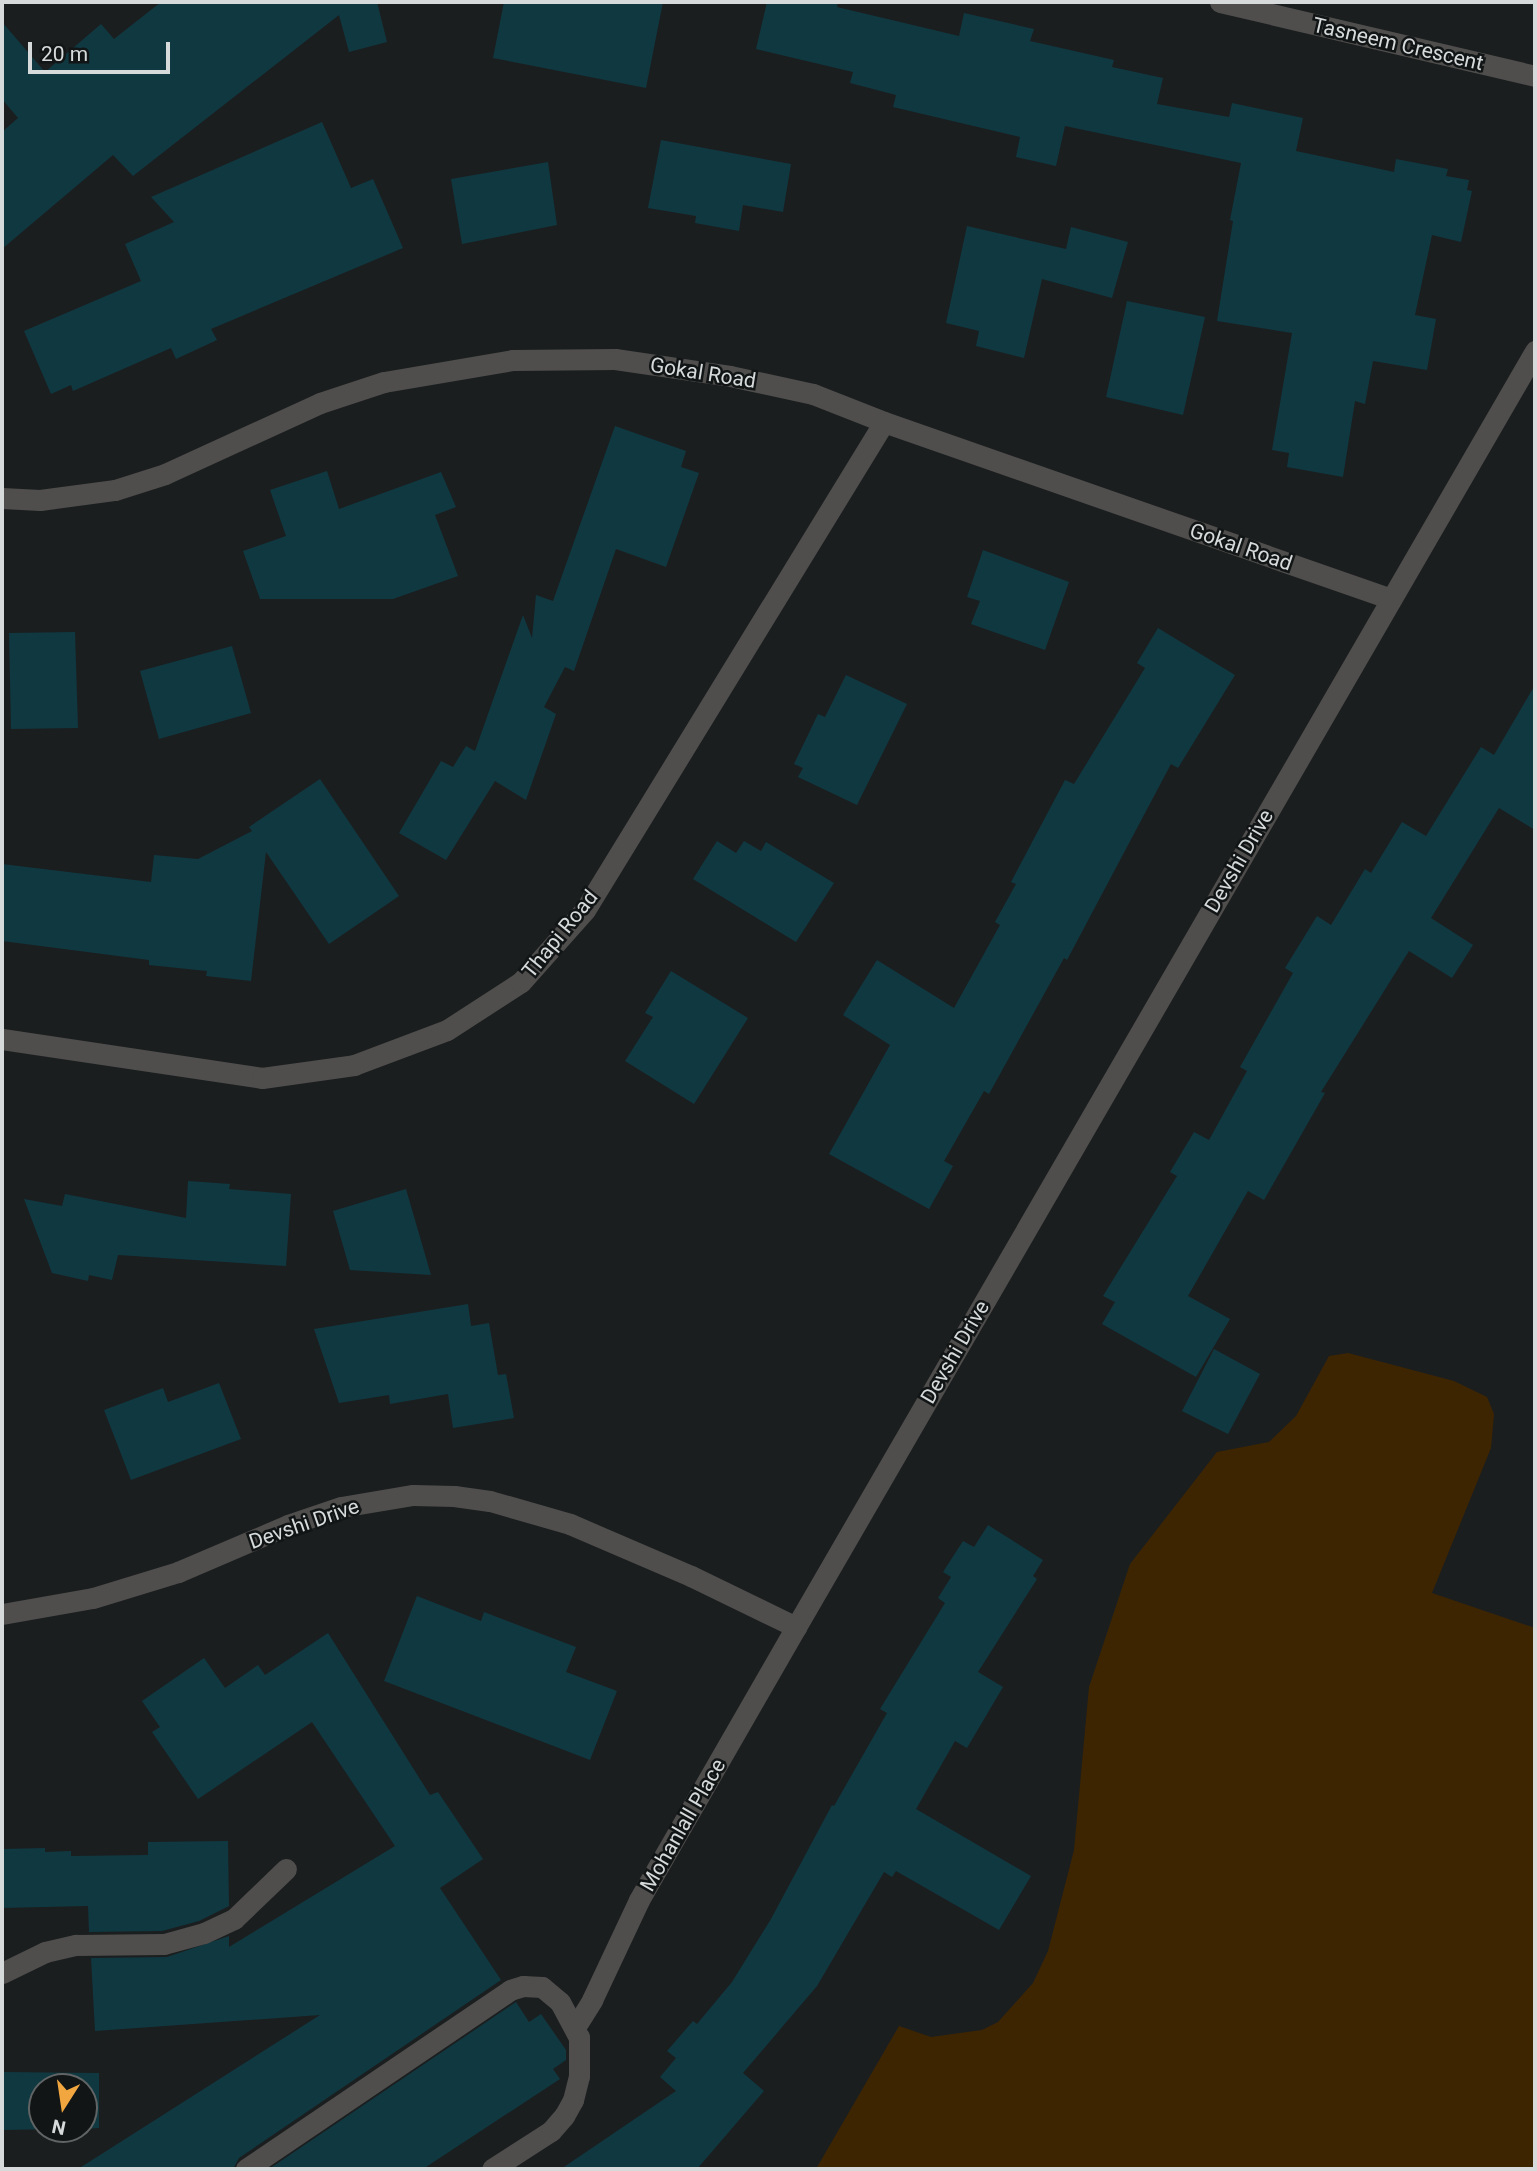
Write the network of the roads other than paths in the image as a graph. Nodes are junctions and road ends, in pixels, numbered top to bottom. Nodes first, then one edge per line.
1 (1220, 2) edge
2 (1535, 76) edge
3 (1535, 351) edge
4 (884, 422) junction
5 (2, 498) edge
6 (1391, 599) junction
7 (2, 1039) edge
8 (2, 1614) edge
9 (796, 1627) junction
10 (286, 1869) dead end
11 (2, 1973) edge
12 (576, 2026) junction
13 (246, 2169) edge
14 (492, 2169) edge

1 - 2 street, Tasneem Crescent
3 - 6 street, Devshi Drive
4 - 5 street, Gokal Road
4 - 6 street, Gokal Road
4 - 7 street, Thapi Road
6 - 9 street, Devshi Drive
8 - 9 street, Devshi Drive
9 - 12 street, Mohanlall Place
10 - 11 street
12 - 13 street
12 - 14 street

